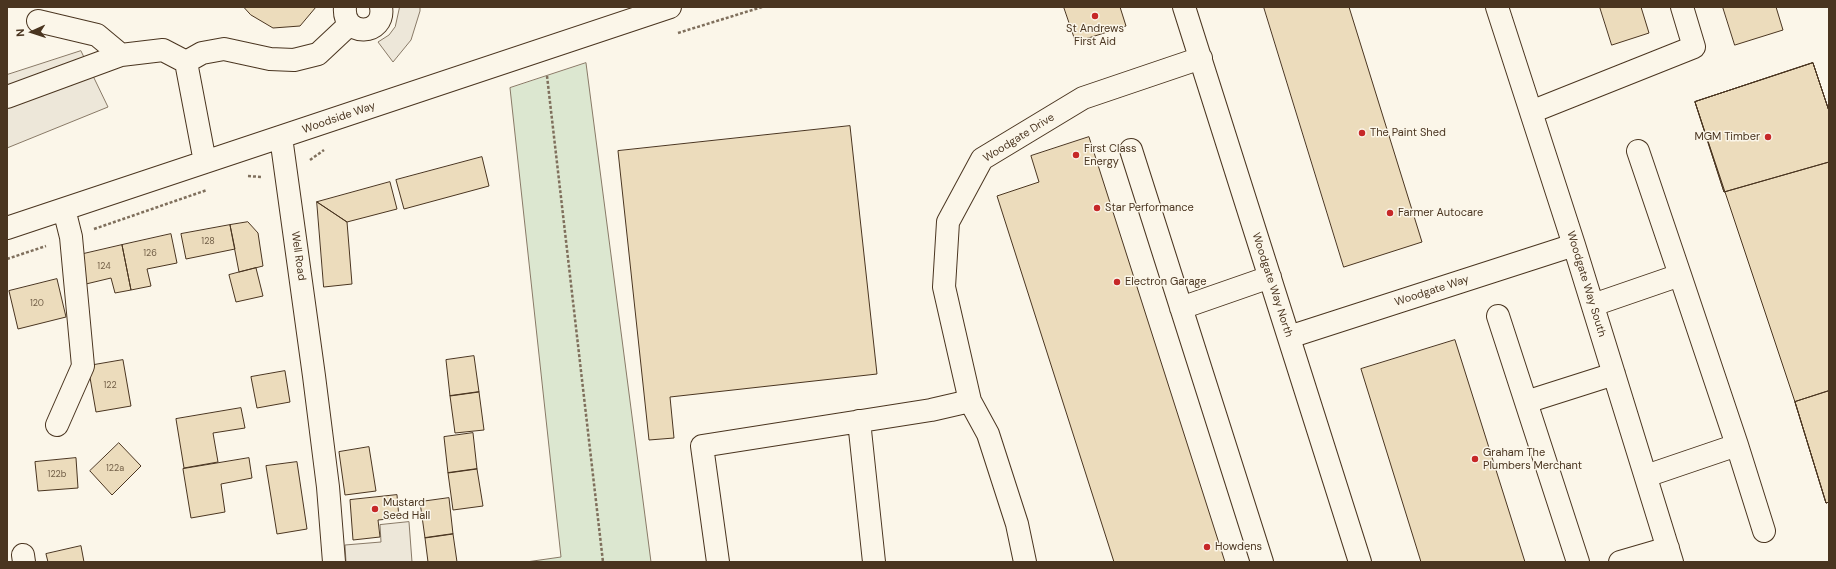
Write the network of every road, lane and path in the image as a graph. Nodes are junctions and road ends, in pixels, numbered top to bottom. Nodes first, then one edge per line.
1 (381, 7) edge
2 (670, 7) edge
3 (1184, 7) edge
4 (1497, 7) edge
5 (1682, 7) edge
6 (348, 16) edge
7 (38, 21) dead end
8 (121, 55) junction
9 (1201, 58) junction
10 (186, 62) junction
11 (547, 76) dead end
12 (7, 97) edge
13 (1531, 112) junction
14 (281, 137) junction
15 (1131, 150) dead end
16 (1638, 151) dead end
17 (205, 162) junction
18 (64, 209) junction
19 (7, 228) edge
20 (1574, 245) junction
21 (1680, 275) junction
22 (1270, 277) junction
23 (1593, 305) junction
24 (1181, 308) junction
25 (1498, 316) dead end
26 (1289, 337) junction
27 (1614, 374) junction
28 (970, 401) junction
29 (1526, 402) junction
30 (859, 421) junction
31 (57, 425) dead end
32 (1737, 445) junction
33 (1646, 476) junction
34 (1764, 531) dead end
35 (1670, 555) edge
36 (334, 562) edge
37 (603, 562) edge
38 (718, 562) edge
39 (874, 562) edge
40 (1025, 562) edge
41 (1262, 562) edge
42 (1360, 562) edge
43 (1578, 562) edge
44 (1620, 562) edge

1 - 6 street
2 - 14 street, Woodside Way
3 - 9 street, Woodgate Way North
4 - 13 street, Woodgate Way South
5 - 13 street
6 - 10 street
7 - 8 street
8 - 10 street
8 - 12 street
9 - 22 street, Woodgate Way North
9 - 28 street, Woodgate Drive
10 - 17 street
11 - 37 path
13 - 20 street, Woodgate Way South
14 - 17 street, Woodside Way
14 - 36 street, Well Road
15 - 24 street
16 - 21 street
17 - 18 street, Woodside Way
18 - 19 street, Woodside Way
18 - 31 street
20 - 23 street, Woodgate Way South
20 - 26 street, Woodgate Way
21 - 23 street
21 - 32 street
22 - 24 street
22 - 26 street, Woodgate Way North
23 - 27 street, Woodgate Way South
24 - 41 street
25 - 29 street
26 - 42 street, Woodgate Way North
27 - 29 street
27 - 33 street, Woodgate Way South
28 - 30 street
28 - 40 street, Woodgate Drive
29 - 43 street
30 - 38 street
30 - 39 street
32 - 33 street
32 - 34 street
33 - 35 street, Woodgate Way South
35 - 44 street

